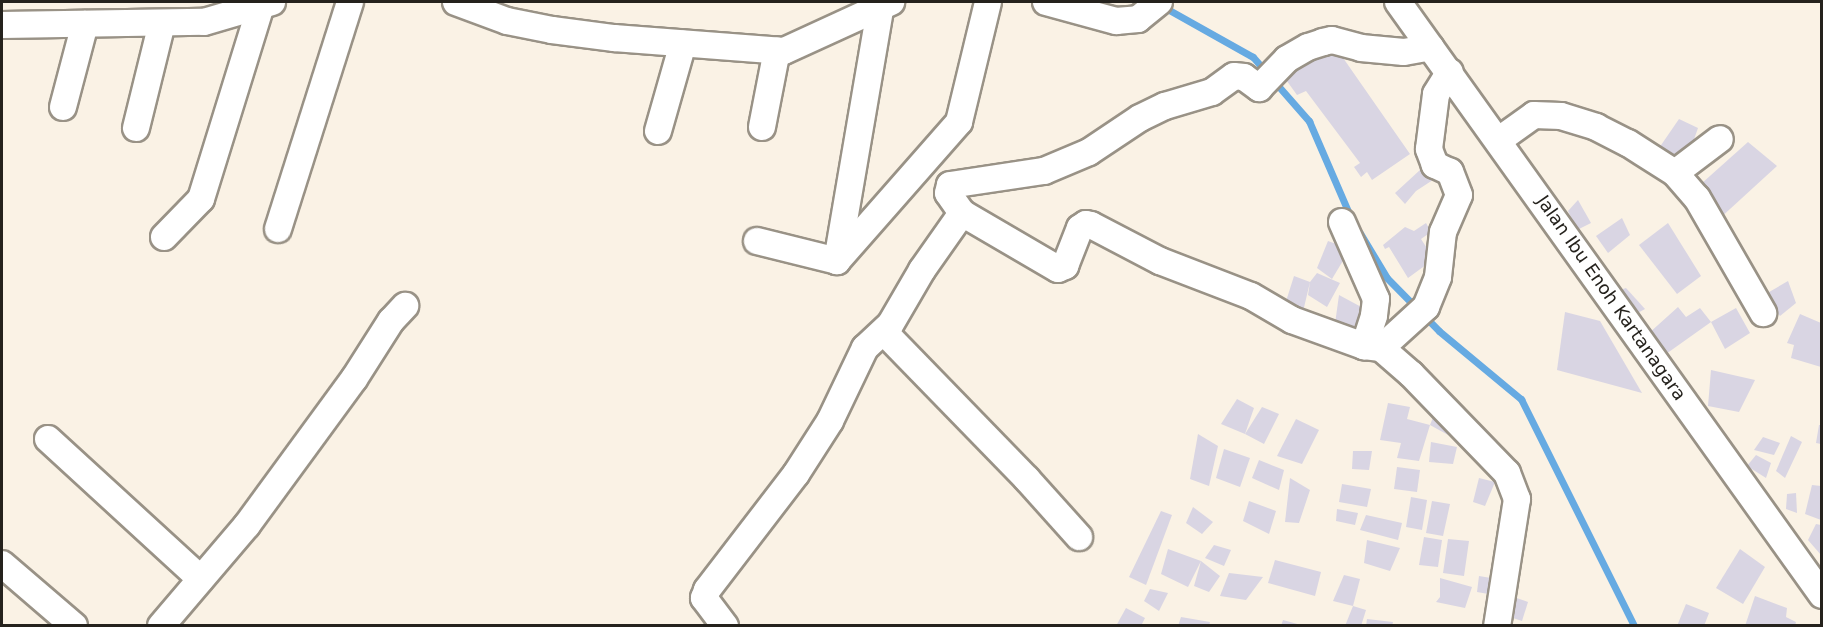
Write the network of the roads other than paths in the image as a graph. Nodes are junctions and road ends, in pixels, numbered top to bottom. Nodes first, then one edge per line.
1 (350, 2) edge
2 (456, 2) edge
3 (988, 2) edge
4 (1046, 2) edge
5 (1398, 2) edge
6 (267, 3) edge
7 (886, 3) edge
8 (1154, 7) edge
9 (162, 23) junction
10 (85, 24) junction
11 (2, 25) edge
12 (683, 43) junction
13 (1431, 47) junction
14 (777, 50) junction
15 (1450, 72) junction
16 (63, 107) dead end
17 (136, 128) dead end
18 (762, 128) dead end
19 (658, 131) dead end
20 (1720, 139) dead end
21 (1499, 140) junction
22 (1675, 173) junction
23 (962, 213) junction
24 (1342, 222) dead end
25 (278, 229) dead end
26 (164, 237) dead end
27 (757, 242) dead end
28 (837, 261) junction
29 (405, 306) dead end
30 (1763, 313) dead end
31 (884, 332) junction
32 (1373, 347) junction
33 (48, 439) dead end
34 (1079, 537) dead end
35 (2, 564) edge
36 (201, 579) junction
37 (1821, 595) edge
38 (74, 626) edge
39 (160, 626) edge
40 (725, 626) edge
41 (1497, 626) edge

1 - 25 street
2 - 12 street
3 - 28 street
4 - 8 street
5 - 13 street, Jalan Ibu Enoh Kartanagara
6 - 9 street
6 - 26 street
7 - 14 street
7 - 28 street
9 - 10 street
9 - 17 street
10 - 11 street
10 - 16 street
12 - 14 street
12 - 19 street
13 - 15 street, Jalan Ibu Enoh Kartanagara
13 - 23 street
14 - 18 street
15 - 21 street, Jalan Ibu Enoh Kartanagara
15 - 32 street
20 - 22 street
21 - 22 street
21 - 37 street, Jalan Ibu Enoh Kartanagara
22 - 30 street
23 - 31 street
23 - 32 street
24 - 32 street
27 - 28 street
29 - 36 street
31 - 34 street
31 - 40 street
32 - 41 street
33 - 36 street
35 - 38 street
36 - 39 street

